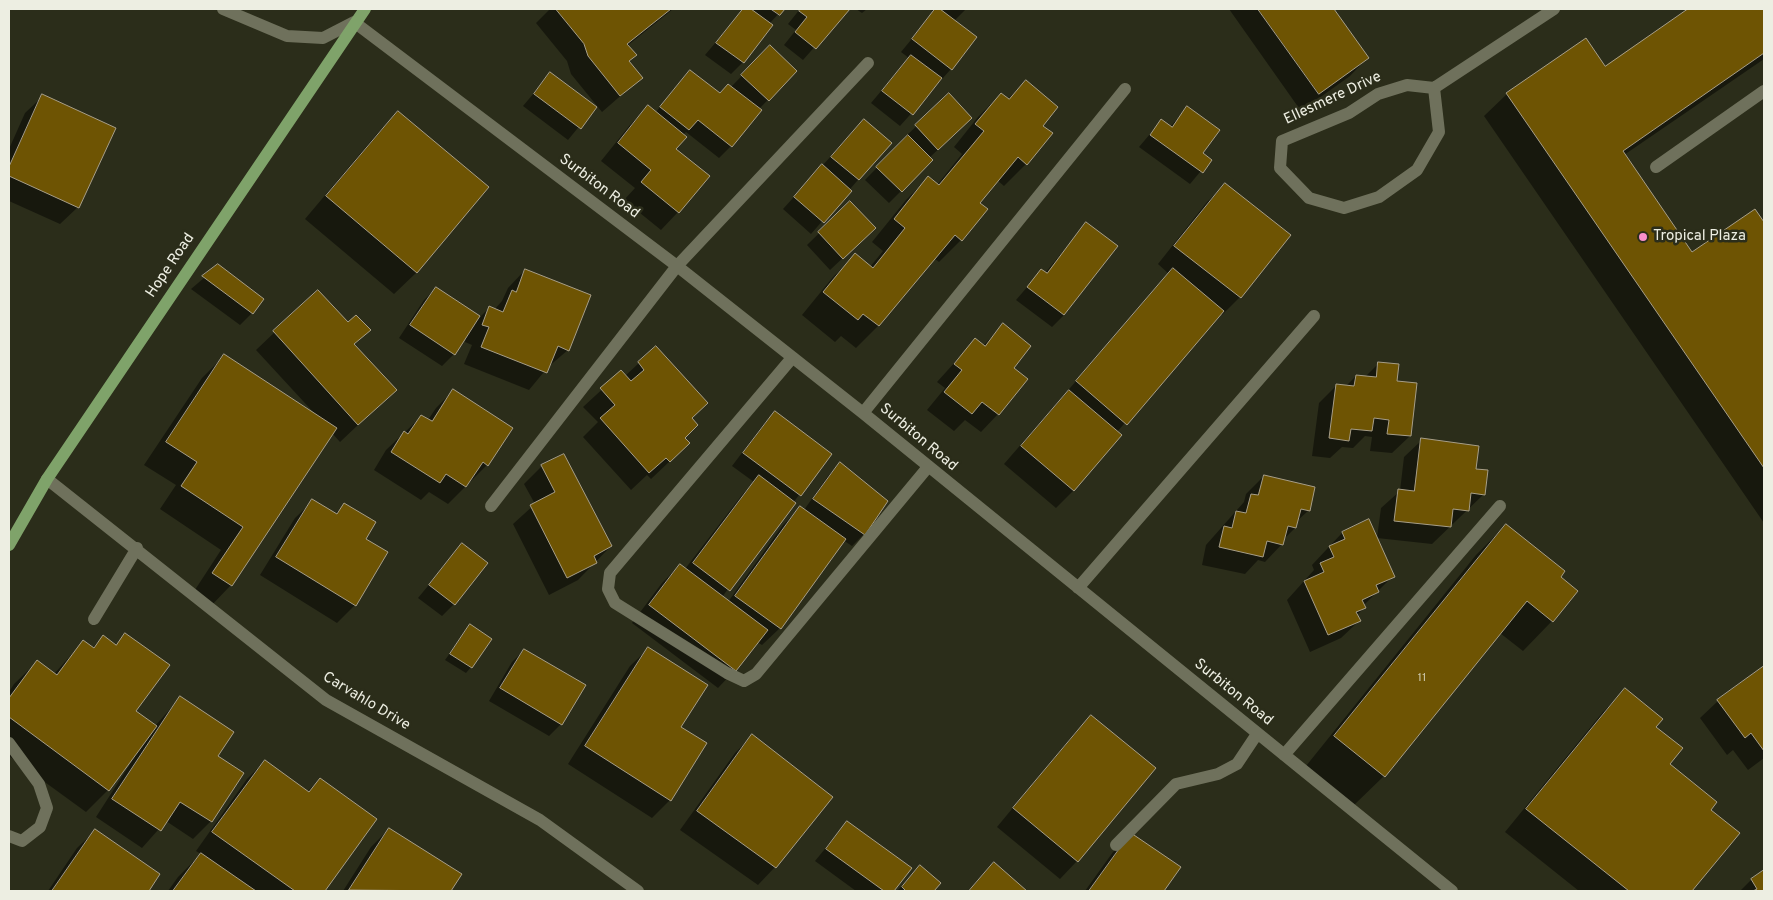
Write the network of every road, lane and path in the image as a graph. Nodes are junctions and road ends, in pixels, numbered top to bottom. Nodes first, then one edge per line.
1 (223, 9) edge
2 (365, 9) edge
3 (1554, 9) edge
4 (354, 22) junction
5 (868, 63) dead end
6 (1434, 88) junction
7 (1125, 89) dead end
8 (1764, 91) edge
9 (1656, 167) dead end
10 (677, 266) junction
11 (1314, 316) dead end
12 (792, 358) junction
13 (863, 413) junction
14 (928, 467) junction
15 (47, 479) junction
16 (491, 506) dead end
17 (1500, 506) dead end
18 (9, 544) edge
19 (137, 548) junction
20 (1078, 588) junction
21 (94, 619) dead end
22 (1257, 734) junction
23 (10, 745) edge
24 (1284, 756) junction
25 (9, 836) edge
26 (1116, 845) dead end
27 (638, 891) edge
28 (1452, 891) edge

1 - 4 street
2 - 4 main road, Hope Road
3 - 6 street
4 - 10 street, Surbiton Road
4 - 15 main road, Hope Road
5 - 10 street
6 - 6 street, Ellesmere Drive
7 - 13 street
8 - 9 street
10 - 12 street, Surbiton Road
10 - 16 street
11 - 20 street
12 - 13 street, Surbiton Road
12 - 14 street
13 - 14 street, Surbiton Road
14 - 20 street, Surbiton Road
15 - 18 main road, Hope Road
15 - 19 street, Carvahlo Drive
17 - 24 street
19 - 21 street
19 - 27 street, Carvahlo Drive
20 - 22 street, Surbiton Road
22 - 24 street, Surbiton Road
22 - 26 street
23 - 25 street
24 - 28 street, Surbiton Road

